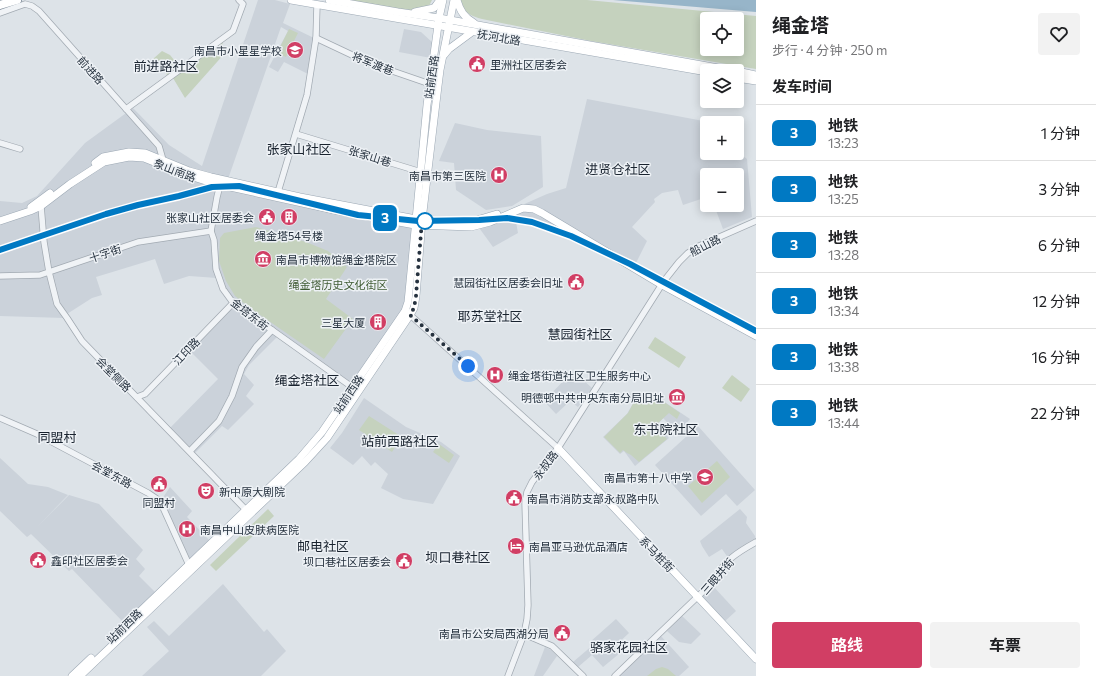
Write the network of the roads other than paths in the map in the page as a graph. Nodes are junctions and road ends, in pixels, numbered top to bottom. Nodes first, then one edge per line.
1 (17, 0) edge
2 (239, 0) edge
3 (291, 0) edge
4 (329, 0) edge
5 (442, 0) edge
6 (455, 0) edge
7 (0, 5) edge
8 (317, 5) junction
9 (0, 13) edge
10 (407, 14) junction
11 (439, 18) junction
12 (450, 20) junction
13 (476, 24) junction
14 (438, 26) junction
15 (448, 28) junction
16 (472, 32) junction
17 (316, 38) junction
18 (442, 59) junction
19 (700, 64) edge
20 (700, 71) edge
21 (744, 72) edge
22 (756, 74) edge
23 (744, 79) edge
24 (756, 81) edge
25 (430, 84) junction
26 (126, 109) junction
27 (296, 134) junction
28 (0, 143) edge
29 (20, 149) dead end
30 (162, 162) junction
31 (421, 172) junction
32 (221, 182) junction
33 (278, 192) junction
34 (41, 206) junction
35 (0, 216) edge
36 (0, 221) edge
37 (756, 221) edge
38 (419, 223) junction
39 (211, 231) junction
40 (49, 272) junction
41 (0, 276) edge
42 (663, 283) junction
43 (234, 302) junction
44 (408, 313) junction
45 (272, 330) junction
46 (756, 331) edge
47 (756, 336) edge
48 (352, 387) junction
49 (137, 397) junction
50 (0, 418) edge
51 (558, 448) junction
52 (190, 451) junction
53 (246, 510) junction
54 (756, 542) edge
55 (189, 565) junction
56 (698, 597) junction
57 (524, 634) junction
58 (756, 659) edge
59 (72, 676) edge
60 (80, 676) edge
61 (508, 676) edge
62 (583, 676) edge
63 (615, 676) edge

1 - 7 highway
2 - 26 street
3 - 8 main road, 抚河北路
4 - 10 main road, 抚河北路
5 - 10 main road
5 - 11 main road, 站前西路
6 - 12 main road, 站前西路
6 - 13 main road
8 - 14 main road, 抚河北路
8 - 17 street
9 - 26 street, 前进路
10 - 11 main road, 抚河北路
11 - 12 main road, 抚河北路
11 - 14 main road, 站前西路
12 - 13 main road, 抚河北路
12 - 15 main road, 站前西路
13 - 19 main road, 抚河北路
14 - 15 main road, 抚河北路
14 - 25 main road, 站前西路
15 - 16 main road, 抚河北路
15 - 18 main road, 站前西路
16 - 18 main road
16 - 20 main road, 抚河北路
17 - 25 street, 将军渡巷
17 - 27 street
18 - 38 main road, 站前西路
21 - 22 main road, 抚河北路
23 - 24 main road
25 - 31 main road, 站前西路
26 - 30 street, 前进路
27 - 31 street, 张家山巷
27 - 33 street
28 - 29 street
30 - 32 main road, 象山南路
30 - 34 main road, 象山南路
30 - 35 main road, 象山南路
31 - 38 main road, 站前西路
32 - 33 main road, 象山南路
32 - 38 main road, 象山南路
32 - 39 street, 金塔东街
33 - 38 main road, 象山南路
34 - 36 main road, 象山南路
34 - 40 street, 会堂侧路
37 - 42 street, 船山路
38 - 42 main road, 象山南路
38 - 44 main road, 站前西路
39 - 40 street, 十字街
39 - 43 street, 金塔东街
40 - 41 street, 十字街
40 - 49 street, 会堂侧路
42 - 46 main road, 象山南路
42 - 47 main road, 象山南路
42 - 51 street, 永叔路
43 - 45 street, 金塔东街
43 - 49 street, 江印路
44 - 48 main road, 站前西路
44 - 51 street
44 - 60 main road, 站前西路
45 - 48 street, 金塔东街
45 - 52 street
48 - 53 main road, 站前西路
49 - 52 street, 会堂侧路
50 - 55 street, 会堂东路
51 - 56 main road, 系马桩街
51 - 57 street, 永叔路
52 - 53 street, 会堂侧路
53 - 55 main road, 站前西路
54 - 56 street, 三眼井街
55 - 59 main road, 站前西路
56 - 58 main road, 系马桩街
56 - 63 street, 三眼井街
57 - 61 street, 永叔路
57 - 62 street

